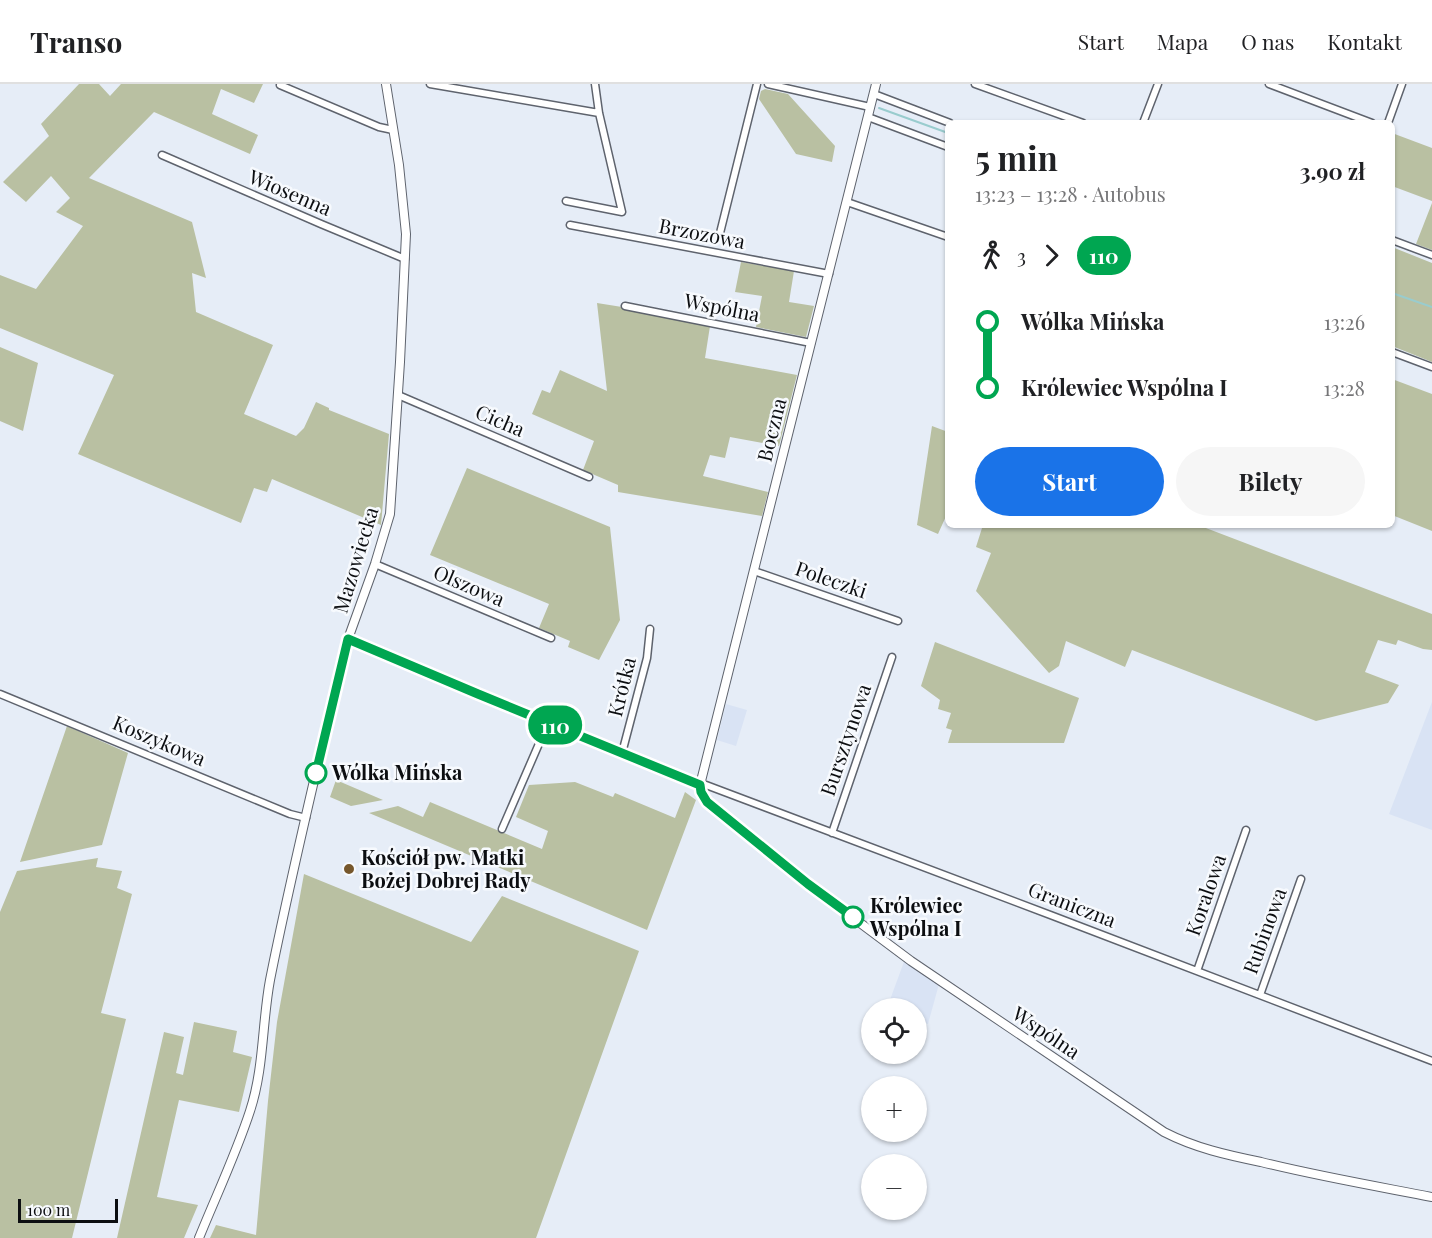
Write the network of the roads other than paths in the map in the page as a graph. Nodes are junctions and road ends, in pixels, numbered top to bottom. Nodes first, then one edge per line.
1 (386, 84) edge
2 (430, 84) edge
3 (595, 84) edge
4 (757, 84) edge
5 (768, 84) edge
6 (876, 84) edge
7 (975, 84) edge
8 (997, 84) edge
9 (1158, 84) edge
10 (1269, 84) edge
11 (1402, 84) edge
12 (280, 85) edge
13 (996, 92) junction
14 (874, 94) junction
15 (870, 107) junction
16 (599, 113) junction
17 (868, 117) junction
18 (1075, 120) edge
19 (1144, 120) edge
20 (1364, 120) edge
21 (1389, 120) edge
22 (945, 121) edge
23 (393, 130) junction
24 (945, 146) edge
25 (162, 155) dead end
26 (566, 201) dead end
27 (847, 202) junction
28 (570, 225) dead end
29 (720, 233) dead end
30 (945, 236) edge
31 (1395, 241) edge
32 (1432, 255) edge
33 (405, 259) junction
34 (829, 274) junction
35 (625, 306) dead end
36 (812, 343) junction
37 (1395, 353) edge
38 (1432, 367) edge
39 (398, 395) junction
40 (589, 477) dead end
41 (375, 564) junction
42 (754, 571) junction
43 (898, 621) dead end
44 (650, 629) dead end
45 (551, 638) dead end
46 (348, 639) junction
47 (892, 657) dead end
48 (0, 694) edge
49 (548, 723) junction
50 (622, 753) junction
51 (700, 785) junction
52 (306, 818) junction
53 (502, 829) dead end
54 (1245, 830) dead end
55 (832, 833) junction
56 (1301, 879) dead end
57 (1197, 971) junction
58 (1260, 995) junction
59 (1432, 1061) edge
60 (1432, 1197) edge
61 (199, 1238) edge

1 - 23 street, Mazowiecka
2 - 16 street
3 - 16 street
4 - 29 street
5 - 15 street
6 - 14 street, Boczna
7 - 13 street
8 - 13 street
9 - 19 street
10 - 20 street
11 - 21 street
12 - 23 street
13 - 18 street
14 - 15 street, Boczna
14 - 22 street
15 - 17 street, Boczna
16 - 26 street
17 - 24 street
17 - 27 street, Boczna
23 - 33 street, Mazowiecka
25 - 33 street, Wiosenna
27 - 30 street
27 - 34 street, Boczna
28 - 34 street, Brzozowa
31 - 32 street
33 - 39 street, Mazowiecka
34 - 36 street, Boczna
35 - 36 street, Wspólna
36 - 42 street, Boczna
37 - 38 street
39 - 40 street, Cicha
39 - 41 street, Mazowiecka
41 - 45 street, Olszowa
41 - 46 street, Mazowiecka
42 - 43 street, Poleczki
42 - 51 street, Boczna
44 - 50 street, Krótka
46 - 49 street
46 - 52 street, Mazowiecka
47 - 55 street, Bursztynowa
48 - 52 street, Koszykowa
49 - 50 street
49 - 53 street
50 - 51 street
51 - 55 street, Graniczna
51 - 60 street, Wspólna
52 - 61 street, Mazowiecka
54 - 57 street, Koralowa
55 - 57 street, Graniczna
56 - 58 street, Rubinowa
57 - 58 street, Graniczna
58 - 59 street, Graniczna

